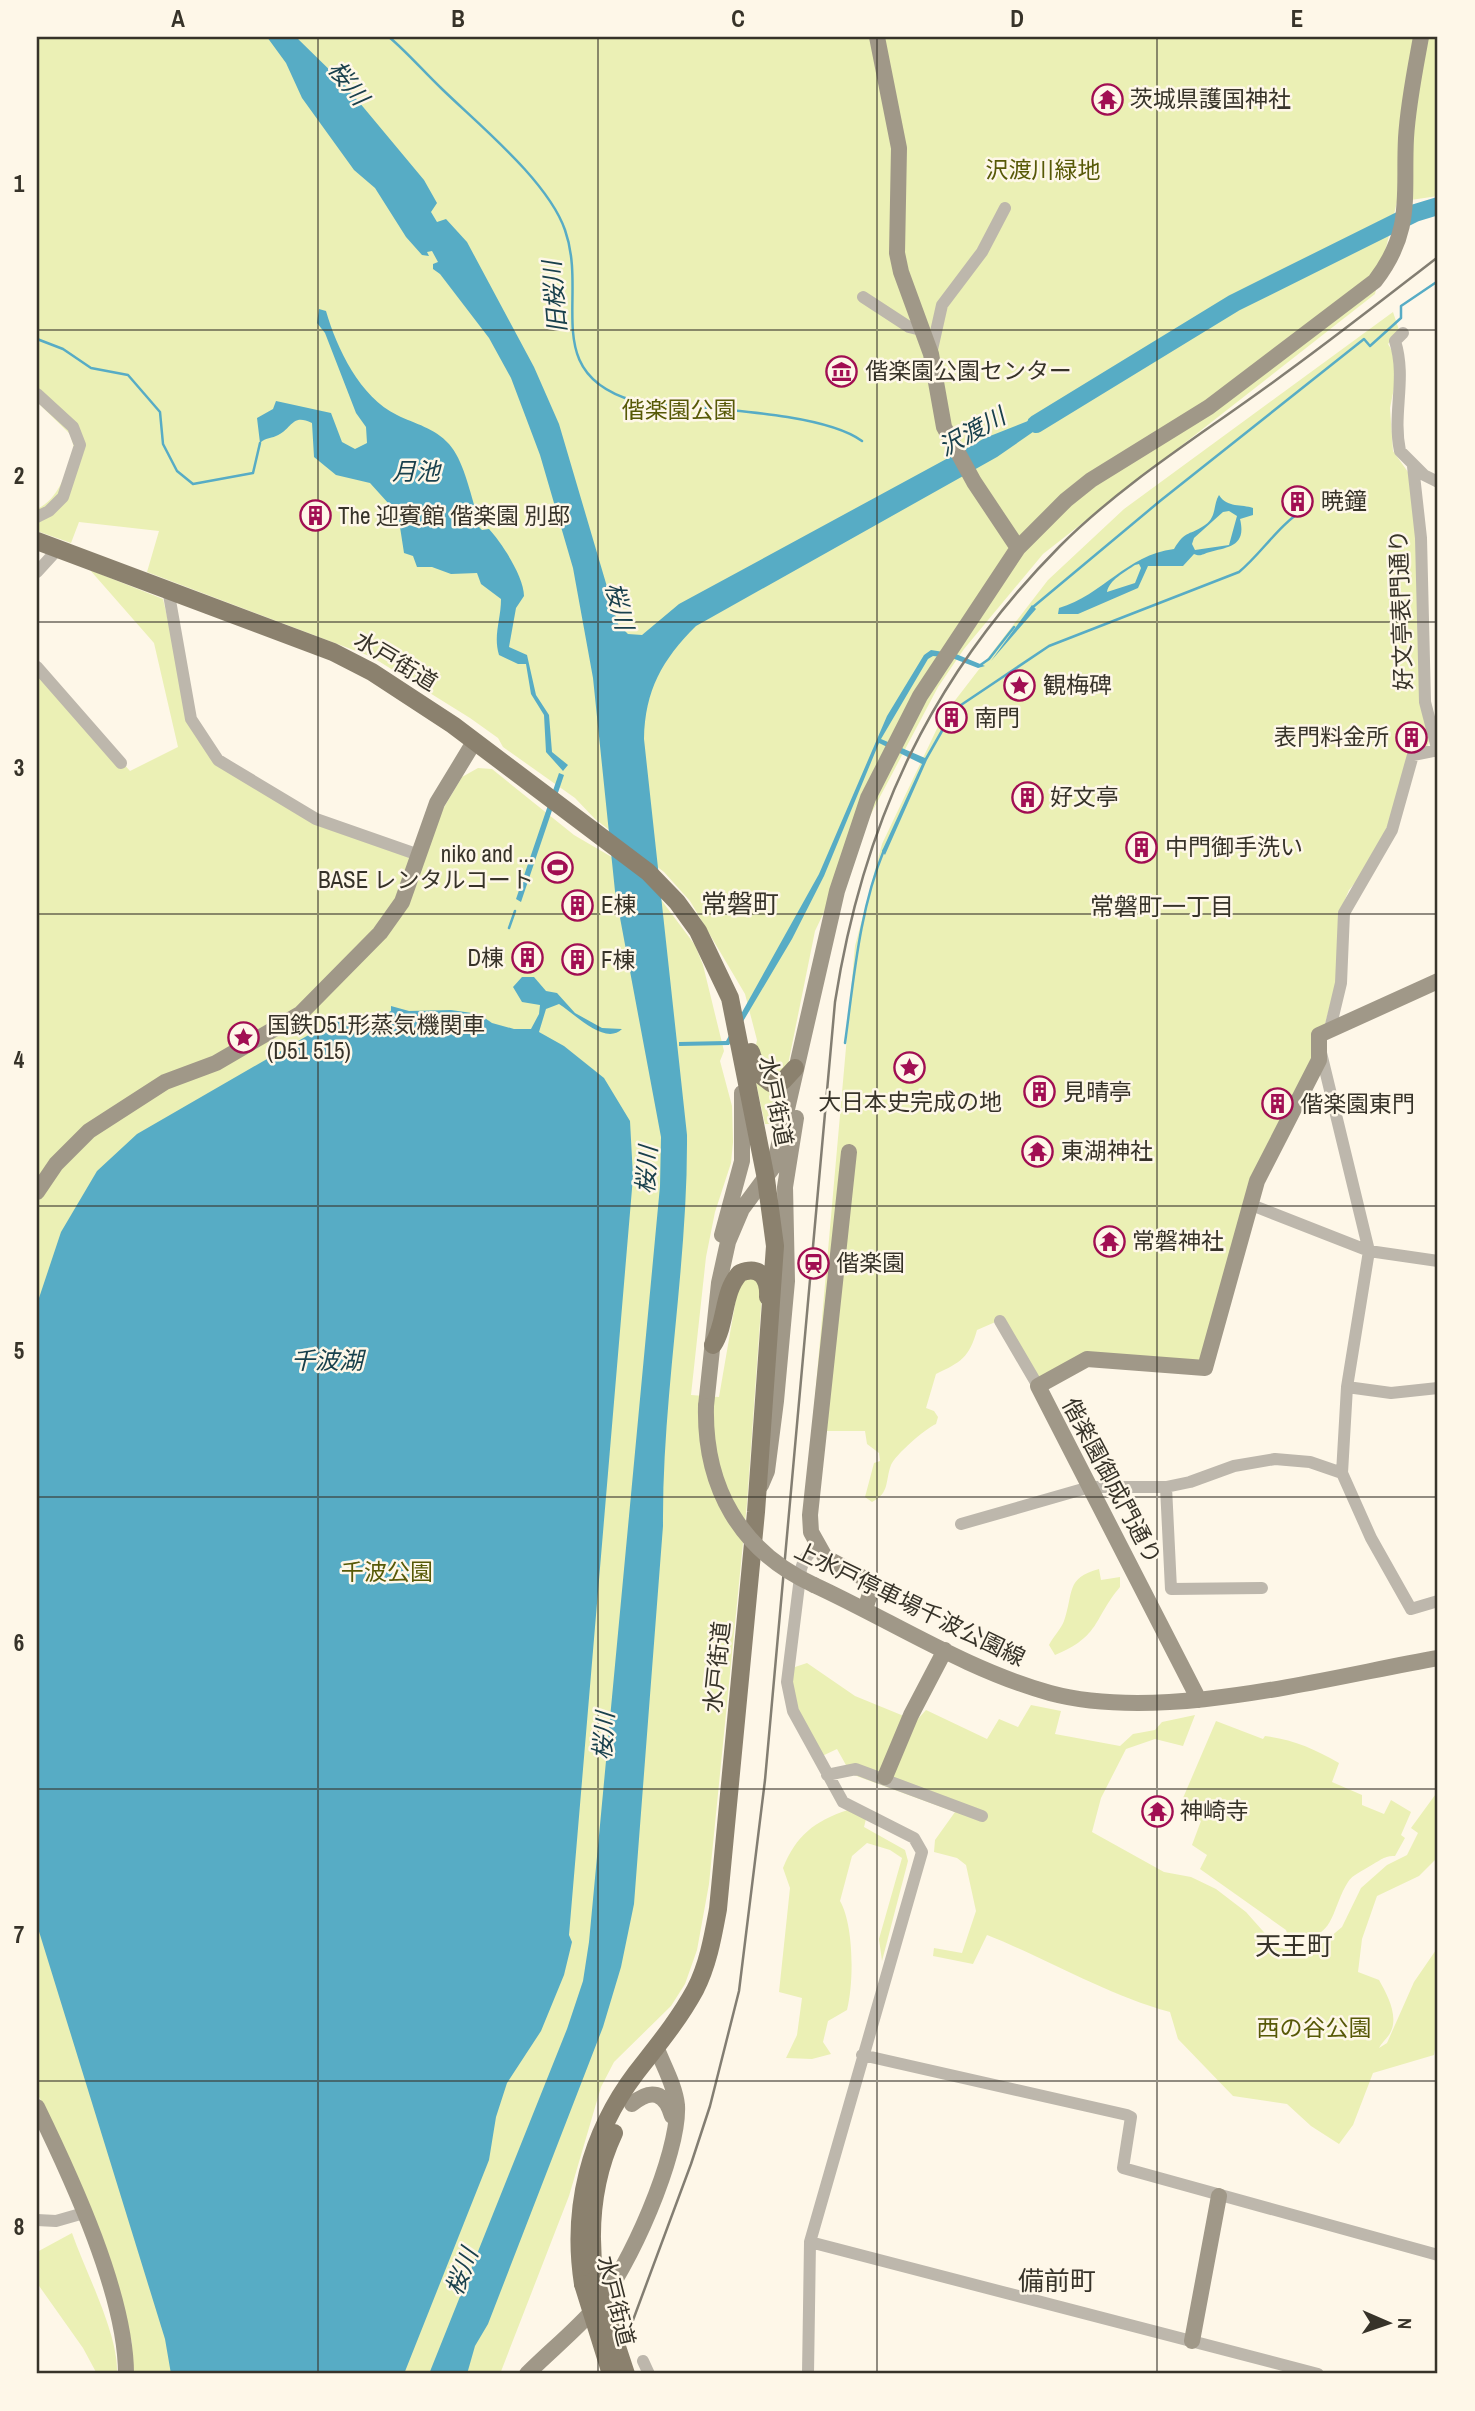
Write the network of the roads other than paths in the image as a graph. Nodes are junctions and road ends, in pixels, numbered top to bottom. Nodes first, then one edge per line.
1 (877, 37) edge
2 (1420, 37) edge
3 (1005, 208) dead end
4 (863, 298) dead end
5 (921, 330) junction
6 (1403, 332) dead end
7 (931, 354) junction
8 (37, 394) edge
9 (1413, 466) junction
10 (1438, 482) edge
11 (37, 517) edge
12 (37, 541) edge
13 (1018, 548) junction
14 (58, 549) junction
15 (37, 572) edge
16 (168, 589) junction
17 (37, 667) edge
18 (474, 742) junction
19 (1438, 751) edge
20 (121, 762) dead end
21 (416, 854) junction
22 (723, 980) junction
23 (1438, 981) edge
24 (730, 998) junction
25 (811, 1001) junction
26 (1323, 1038) junction
27 (795, 1068) junction
28 (786, 1117) junction
29 (756, 1126) junction
30 (849, 1152) dead end
31 (766, 1179) junction
32 (37, 1192) edge
33 (1249, 1204) junction
34 (1369, 1251) junction
35 (1438, 1261) edge
36 (719, 1283) junction
37 (1000, 1321) dead end
38 (772, 1327) junction
39 (713, 1345) junction
40 (1038, 1386) junction
41 (1347, 1387) junction
42 (1438, 1388) edge
43 (1342, 1473) junction
44 (1090, 1486) junction
45 (1166, 1487) junction
46 (758, 1492) junction
47 (961, 1524) dead end
48 (817, 1545) junction
49 (1262, 1588) dead end
50 (1438, 1601) edge
51 (866, 1609) junction
52 (945, 1650) junction
53 (1438, 1658) edge
54 (1199, 1700) junction
55 (827, 1775) junction
56 (885, 1777) junction
57 (982, 1816) dead end
58 (657, 2049) junction
59 (862, 2055) junction
60 (632, 2104) junction
61 (37, 2107) edge
62 (674, 2133) junction
63 (1219, 2196) junction
64 (84, 2213) junction
65 (37, 2220) edge
66 (810, 2242) junction
67 (1438, 2255) edge
68 (589, 2282) junction
69 (1192, 2341) junction
70 (643, 2361) dead end
71 (126, 2374) edge
72 (527, 2374) edge
73 (611, 2374) edge
74 (626, 2374) edge
75 (649, 2374) edge
76 (808, 2374) edge
77 (1318, 2374) edge

1 - 5 street
2 - 13 street
3 - 7 street
4 - 5 street
5 - 7 street
6 - 9 street
7 - 13 street
8 - 11 street
9 - 10 street
9 - 19 street, 好文亭表門通り
12 - 14 main road, 水戸街道
13 - 25 street
14 - 15 street
14 - 16 main road, 水戸街道
16 - 18 main road, 水戸街道
16 - 21 street
17 - 20 street
18 - 21 street
18 - 22 main road, 水戸街道
19 - 26 street
21 - 32 street
22 - 24 main road, 水戸街道
22 - 36 street
23 - 26 street
24 - 27 main road
24 - 29 main road, 水戸街道
25 - 27 street, 上水戸停車場千波公園線
25 - 46 street
26 - 33 street, 偕楽園御成門通り
26 - 34 street
27 - 28 street, 上水戸停車場千波公園線
28 - 29 street
28 - 31 street, 上水戸停車場千波公園線
29 - 31 main road, 水戸街道
30 - 48 street
31 - 36 street, 上水戸停車場千波公園線
31 - 38 main road, 水戸街道
33 - 34 street
33 - 40 street, 偕楽園御成門通り
34 - 35 street
34 - 41 street
36 - 39 street, 上水戸停車場千波公園線
37 - 40 street
38 - 39 main road
38 - 46 main road, 水戸街道
39 - 51 street, 上水戸停車場千波公園線, bridge
40 - 44 street, 偕楽園御成門通り
41 - 42 street
41 - 43 street
43 - 45 street
43 - 50 street
44 - 45 street
44 - 47 street
44 - 54 street, 偕楽園御成門通り
45 - 49 street
46 - 58 main road, 水戸街道
48 - 51 street
48 - 55 street
51 - 52 street, 上水戸停車場千波公園線
52 - 54 street, 上水戸停車場千波公園線
52 - 56 street
53 - 54 street, 上水戸停車場千波公園線
55 - 56 street
55 - 59 street
56 - 57 street
58 - 60 main road, 水戸街道
58 - 62 street
58 - 68 main road, 水戸街道
59 - 63 street
59 - 66 street
60 - 62 street
60 - 68 main road, 水戸街道
61 - 64 street
62 - 72 street
63 - 67 street
63 - 69 street
64 - 65 street
64 - 71 street
66 - 69 street
66 - 76 street
68 - 73 main road, 水戸街道, bridge
68 - 74 main road, 水戸街道, bridge
69 - 77 street
70 - 75 street

